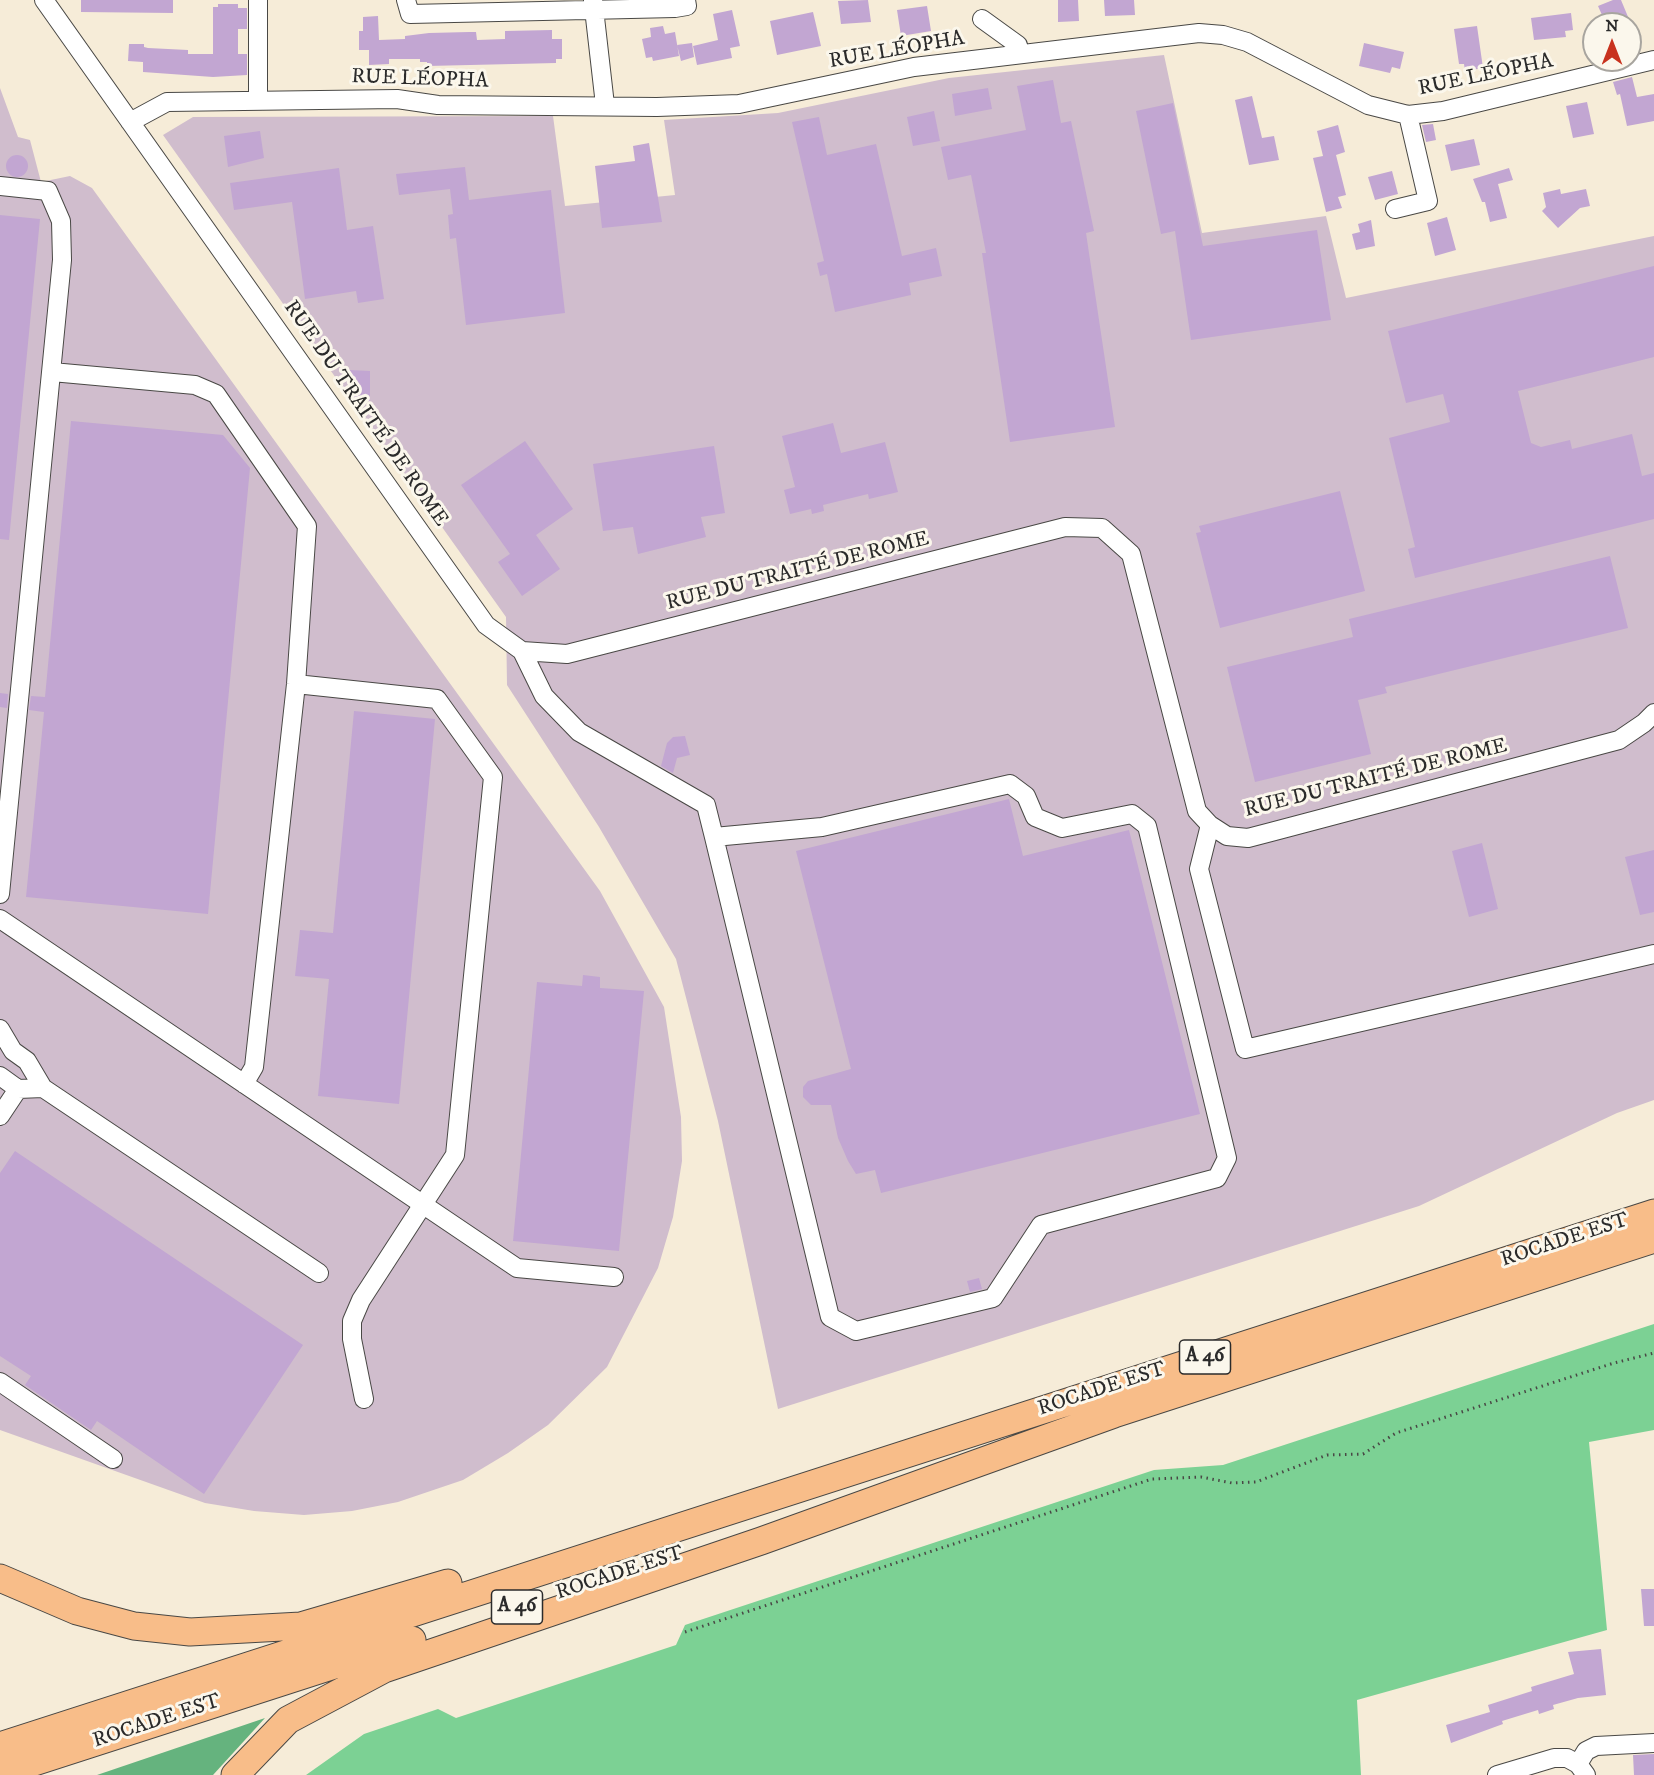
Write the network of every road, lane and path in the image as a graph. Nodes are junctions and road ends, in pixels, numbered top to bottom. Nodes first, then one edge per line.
1 (44, 0) edge
2 (258, 0) edge
3 (406, 0) edge
4 (686, 0) edge
5 (593, 6) edge
6 (982, 19) dead end
7 (1018, 54) junction
8 (1654, 60) edge
9 (258, 101) junction
10 (605, 105) junction
11 (1408, 115) junction
12 (130, 122) junction
13 (0, 186) edge
14 (1395, 209) dead end
15 (52, 372) junction
16 (522, 651) junction
17 (296, 684) junction
18 (1654, 713) edge
19 (1210, 825) junction
20 (714, 837) junction
21 (0, 894) edge
22 (0, 919) edge
23 (1654, 954) edge
24 (0, 1029) edge
25 (0, 1076) edge
26 (244, 1084) junction
27 (43, 1088) junction
28 (18, 1089) junction
29 (0, 1116) edge
30 (423, 1206) junction
31 (1654, 1213) edge
32 (1654, 1239) edge
33 (319, 1273) dead end
34 (614, 1277) dead end
35 (1654, 1353) edge
36 (0, 1382) edge
37 (364, 1399) dead end
38 (1034, 1442) junction
39 (113, 1459) dead end
40 (543, 1571) junction
41 (0, 1578) edge
42 (685, 1632) dead end
43 (1654, 1743) edge
44 (0, 1746) edge
45 (1582, 1769) edge
46 (0, 1773) edge
47 (235, 1775) edge
48 (1497, 1775) edge

1 - 12 street, RUE DU TRAITÉ DE ROME
2 - 9 street
3 - 5 street
4 - 5 street
5 - 10 street
6 - 7 street
7 - 10 street, RUE LÉOPHA
7 - 11 street, RUE LÉOPHA
8 - 11 street, RUE LÉOPHA
9 - 10 street, RUE LÉOPHA
9 - 12 street, RUE LÉOPHA
11 - 14 street
12 - 16 street, RUE DU TRAITÉ DE ROME
13 - 15 street
15 - 17 street
15 - 21 street
16 - 19 street, RUE DU TRAITÉ DE ROME
16 - 20 street
17 - 26 street
17 - 30 street
18 - 19 street, RUE DU TRAITÉ DE ROME
19 - 23 street
20 - 20 street
22 - 26 street
24 - 27 street
25 - 28 street
26 - 30 street
27 - 28 street
27 - 33 street
28 - 29 street
30 - 34 street
30 - 37 street
31 - 40 highway, ROCADE EST / A 46
32 - 38 highway, ROCADE EST / A 46
35 - 42 path
36 - 39 street
38 - 46 highway, ROCADE EST / A 46
38 - 47 highway
40 - 41 highway
40 - 44 highway, ROCADE EST / A 46
43 - 45 street
45 - 48 street

